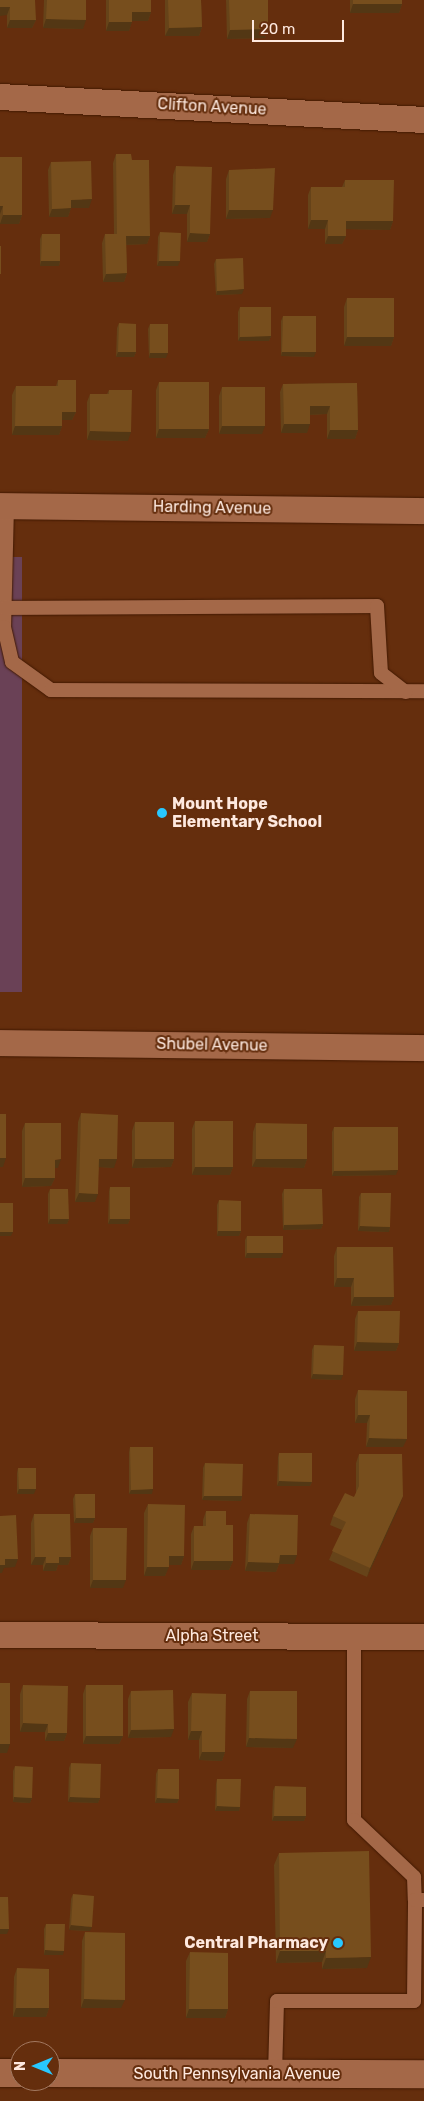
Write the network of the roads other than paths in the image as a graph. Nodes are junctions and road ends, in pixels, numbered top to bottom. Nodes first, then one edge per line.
1 (0, 96) edge
2 (424, 120) edge
3 (4, 506) edge
4 (424, 511) edge
5 (4, 608) junction
6 (424, 691) edge
7 (405, 692) junction
8 (0, 1044) edge
9 (424, 1048) edge
10 (0, 1635) edge
11 (354, 1637) junction
12 (424, 1637) edge
13 (419, 1900) edge
14 (60, 2073) edge
15 (276, 2074) junction
16 (424, 2074) edge

1 - 2 street, Clifton Avenue
3 - 4 street, Harding Avenue
3 - 5 lane
5 - 7 lane
5 - 7 lane
6 - 7 lane
8 - 9 street, Shubel Avenue
10 - 11 street, Alpha Street
11 - 12 street, Alpha Street
11 - 13 lane
13 - 15 lane
14 - 15 main road, South Pennsylvania Avenue
15 - 16 main road, South Pennsylvania Avenue

